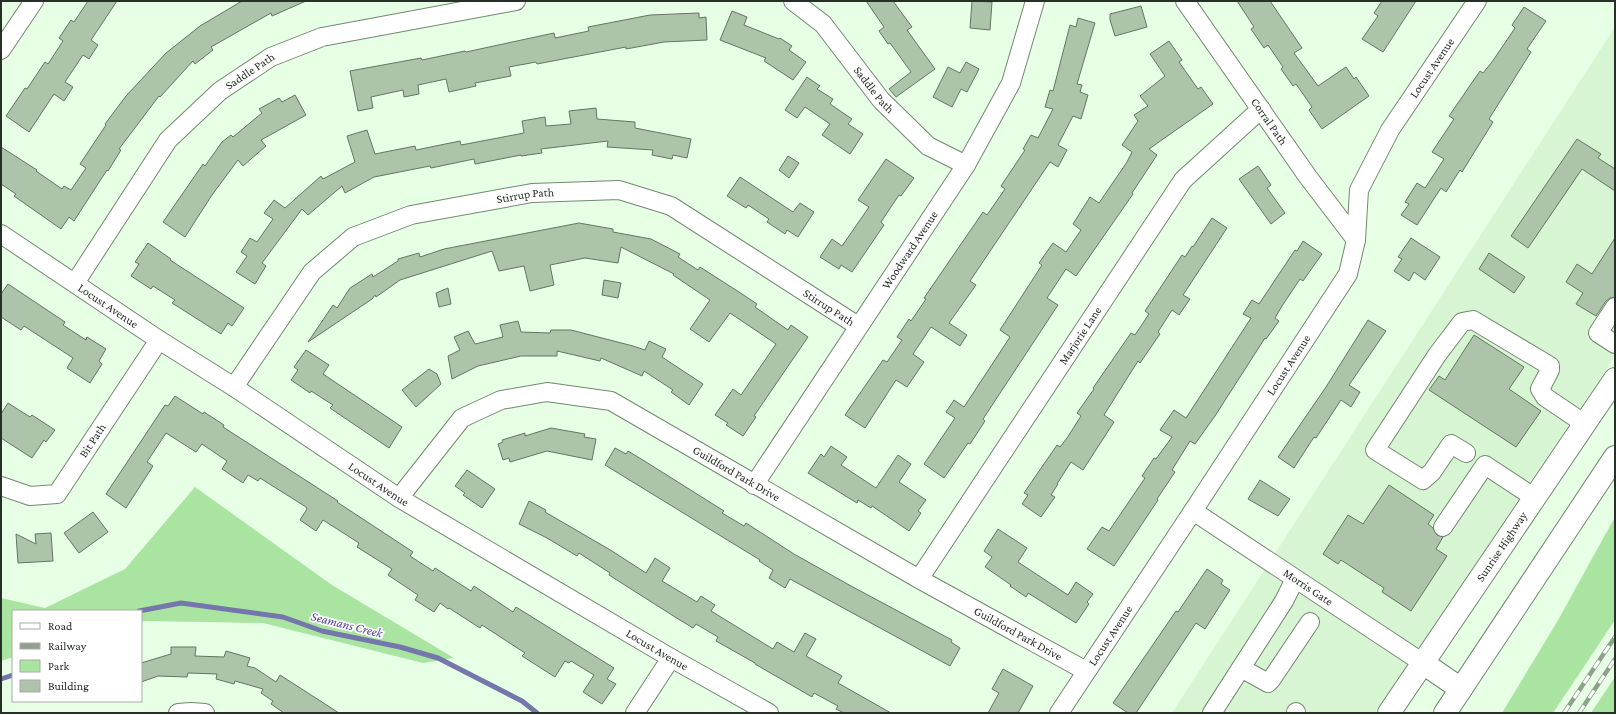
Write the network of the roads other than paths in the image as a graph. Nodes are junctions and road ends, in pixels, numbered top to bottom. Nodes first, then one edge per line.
1 (34, 1) edge
2 (516, 1) edge
3 (793, 1) edge
4 (1035, 1) edge
5 (1185, 1) edge
6 (1477, 1) edge
7 (1, 50) edge
8 (1261, 109) junction
9 (966, 165) junction
10 (1, 234) edge
11 (1356, 240) junction
12 (75, 282) junction
13 (1615, 307) edge
14 (858, 326) junction
15 (159, 340) junction
16 (1615, 344) edge
17 (1615, 379) edge
18 (234, 387) junction
19 (1585, 424) junction
20 (1466, 453) dead end
21 (1615, 457) edge
22 (754, 485) junction
23 (1, 486) edge
24 (399, 498) junction
25 (1535, 498) junction
26 (1193, 511) junction
27 (1443, 527) dead end
28 (919, 579) junction
29 (1295, 579) junction
30 (1310, 622) dead end
31 (671, 658) junction
32 (1423, 663) junction
33 (1241, 668) junction
34 (1086, 671) junction
35 (1461, 689) junction
36 (178, 713) edge
37 (205, 713) edge
38 (634, 713) edge
39 (769, 713) edge
40 (1059, 713) edge
41 (1212, 713) edge
42 (1389, 713) edge
43 (1445, 713) edge

1 - 7 street
2 - 12 street, Saddle Path
3 - 9 street, Saddle Path
4 - 9 street, Woodward Avenue
5 - 8 street, Corral Path
6 - 11 street, Locust Avenue
8 - 11 street, Corral Path
8 - 28 street, Marjorie Lane
9 - 14 street, Woodward Avenue
10 - 12 street, Locust Avenue
11 - 26 street, Locust Avenue
12 - 15 street, Locust Avenue
13 - 16 street
14 - 18 street, Stirrup Path
14 - 22 street, Woodward Avenue
15 - 18 street, Locust Avenue
15 - 23 street, Bit Path
17 - 19 highway, Sunrise Highway
18 - 24 street, Locust Avenue
19 - 20 street
19 - 25 highway, Sunrise Highway
21 - 35 highway
22 - 24 street, Guildford Park Drive
22 - 28 street, Guildford Park Drive
24 - 31 street, Locust Avenue
25 - 27 street
25 - 32 highway, Sunrise Highway
26 - 29 street, Morris Gate
26 - 34 street, Locust Avenue
28 - 34 street, Guildford Park Drive
29 - 32 street, Morris Gate
29 - 33 street
30 - 33 street
31 - 38 street
31 - 39 street, Locust Avenue
32 - 35 highway
32 - 42 highway, Sunrise Highway
33 - 41 street
34 - 40 street, Locust Avenue
35 - 43 highway
36 - 37 street

